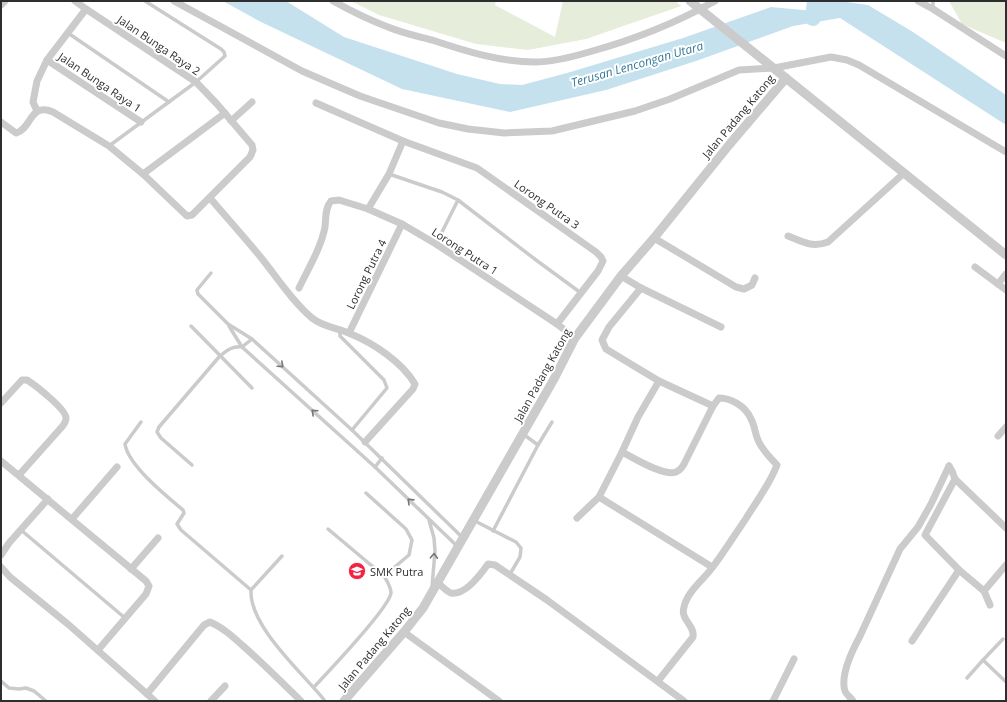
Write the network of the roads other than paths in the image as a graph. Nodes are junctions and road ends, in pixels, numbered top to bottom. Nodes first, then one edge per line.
1 (5, 1) edge
2 (76, 1) edge
3 (145, 1) edge
4 (174, 1) edge
5 (333, 1) edge
6 (690, 1) edge
7 (715, 1) edge
8 (918, 1) edge
9 (1, 5) edge
10 (933, 5) edge
11 (86, 9) junction
12 (703, 11) junction
13 (68, 33) junction
14 (1006, 56) edge
15 (47, 60) junction
16 (774, 68) junction
17 (786, 78) junction
18 (196, 82) junction
19 (169, 102) junction
20 (252, 102) dead end
21 (316, 103) dead end
22 (35, 113) junction
23 (225, 113) junction
24 (231, 121) junction
25 (1, 122) edge
26 (141, 122) junction
27 (403, 141) junction
28 (109, 146) junction
29 (1006, 152) edge
30 (904, 173) junction
31 (143, 174) junction
32 (389, 174) junction
33 (210, 198) junction
34 (458, 200) junction
35 (368, 209) junction
36 (402, 224) junction
37 (788, 236) dead end
38 (654, 238) junction
39 (436, 244) junction
40 (1006, 255) edge
41 (975, 267) dead end
42 (211, 273) dead end
43 (1006, 274) edge
44 (621, 276) junction
45 (755, 278) dead end
46 (998, 284) junction
47 (299, 288) dead end
48 (640, 288) junction
49 (1006, 290) edge
50 (581, 292) junction
51 (228, 324) junction
52 (557, 324) junction
53 (191, 326) dead end
54 (721, 327) dead end
55 (340, 331) junction
56 (349, 333) junction
57 (575, 338) junction
58 (252, 339) junction
59 (242, 347) junction
60 (219, 356) junction
61 (659, 381) junction
62 (252, 388) dead end
63 (1, 403) edge
64 (713, 406) junction
65 (141, 422) dead end
66 (552, 422) dead end
67 (1006, 427) edge
68 (352, 430) junction
69 (523, 434) junction
70 (998, 436) dead end
71 (365, 442) junction
72 (538, 445) junction
73 (622, 452) junction
74 (382, 458) junction
75 (1, 461) edge
76 (192, 465) dead end
77 (117, 467) dead end
78 (375, 467) junction
79 (19, 475) junction
80 (955, 479) junction
81 (366, 493) dead end
82 (599, 497) junction
83 (48, 499) junction
84 (428, 518) junction
85 (577, 518) dead end
86 (72, 519) junction
87 (474, 520) junction
88 (1006, 528) edge
89 (328, 529) dead end
90 (21, 530) junction
91 (493, 531) junction
92 (158, 538) dead end
93 (463, 538) junction
94 (458, 547) junction
95 (1, 555) edge
96 (282, 556) dead end
97 (1006, 565) edge
98 (1, 567) edge
99 (712, 567) junction
100 (131, 569) junction
101 (959, 570) junction
102 (510, 574) junction
103 (384, 576) junction
104 (438, 583) junction
105 (250, 590) junction
106 (984, 592) junction
107 (431, 594) junction
108 (990, 605) dead end
109 (126, 618) junction
110 (404, 632) junction
111 (1003, 639) dead end
112 (912, 641) dead end
113 (98, 650) junction
114 (794, 659) dead end
115 (983, 660) junction
116 (967, 678) dead end
117 (1, 681) edge
118 (658, 682) junction
119 (1006, 682) edge
120 (225, 686) dead end
121 (314, 687) junction
122 (147, 694) junction
123 (46, 701) edge
124 (155, 701) edge
125 (211, 701) edge
126 (301, 701) edge
127 (325, 701) edge
128 (344, 701) edge
129 (499, 701) edge
130 (684, 701) edge
131 (773, 701) edge
132 (853, 701) edge

1 - 9 street
2 - 11 street, Jalan Bunga Raya 2
3 - 18 lane
4 - 16 street
5 - 12 street
6 - 12 street
7 - 12 street
8 - 10 street
10 - 14 street
11 - 13 street
11 - 18 street, Jalan Bunga Raya 2
12 - 16 street
13 - 15 street
13 - 19 lane
15 - 22 street
15 - 26 street, Jalan Bunga Raya 1
16 - 17 street
16 - 29 street
17 - 30 street
17 - 38 street, Jalan Padang Katong
18 - 19 lane
18 - 23 street, Jalan Bunga Raya 2
19 - 26 lane
20 - 24 street
21 - 27 street, Lorong Putra 3
22 - 25 street
22 - 28 street
23 - 24 street, Jalan Bunga Raya 2
23 - 31 street
24 - 33 street, Jalan Bunga Raya 2
26 - 28 lane
27 - 32 street
27 - 50 street, Lorong Putra 3
28 - 31 street
30 - 37 street
30 - 40 street
31 - 33 street, Jalan Bunga Raya 2
32 - 34 lane
32 - 35 street
33 - 55 street
34 - 39 lane
34 - 50 lane
35 - 36 street, Lorong Putra 1
35 - 47 street, Lorong Putra 1
36 - 39 street, Lorong Putra 1
36 - 56 street, Lorong Putra 4
38 - 44 street, Jalan Padang Katong
38 - 45 street
39 - 52 street, Lorong Putra 1
41 - 46 street
42 - 51 lane
43 - 46 street
44 - 48 street
44 - 57 street, Jalan Padang Katong
46 - 49 street
48 - 54 street
48 - 61 street
50 - 52 street, Lorong Putra 3
51 - 58 lane
51 - 59 lane
52 - 57 street, Lorong Putra 1
53 - 60 lane
55 - 56 street
55 - 68 lane
56 - 71 street
57 - 69 street, Jalan Padang Katong
58 - 59 lane
58 -> 68 lane
59 - 60 lane
78 -> 59 lane
60 - 62 lane
60 - 76 lane
61 - 64 street
61 - 73 street
63 - 79 street
64 - 73 street
64 - 99 street
65 - 105 lane
66 - 72 lane
67 - 70 street
68 - 71 lane
69 - 72 lane
69 - 87 street, Jalan Padang Katong
71 - 74 lane
72 - 91 lane
73 - 82 street
74 - 78 lane
74 - 93 lane
75 - 79 street
77 - 86 street
84 -> 78 lane
79 - 83 street
80 - 88 street
80 - 101 street
80 - 132 street
81 - 103 lane
82 - 85 street
82 - 99 street
83 - 86 street
83 - 90 street
84 - 94 lane
107 -> 84 lane
86 - 100 street
87 - 91 lane
87 - 93 street, Jalan Padang Katong
89 - 103 lane
90 - 95 street
90 - 109 lane
91 - 102 lane
92 - 100 street
93 - 94 street, Jalan Padang Katong
94 - 104 street, Jalan Padang Katong
96 - 105 lane
97 - 106 street
98 - 113 street
99 - 118 street
100 - 109 street
101 - 106 street
101 - 112 street
102 - 104 street
102 - 118 street
103 - 121 lane
104 - 107 street, Jalan Padang Katong
105 - 121 lane
106 - 108 street
107 - 110 street, Jalan Padang Katong
109 - 113 street
110 - 128 street, Jalan Padang Katong
110 - 129 street
111 - 115 lane
113 - 122 street
114 - 131 street
115 - 116 lane
115 - 119 lane
117 - 123 lane
118 - 130 street
120 - 125 street
121 - 127 lane
122 - 124 street
122 - 126 street

